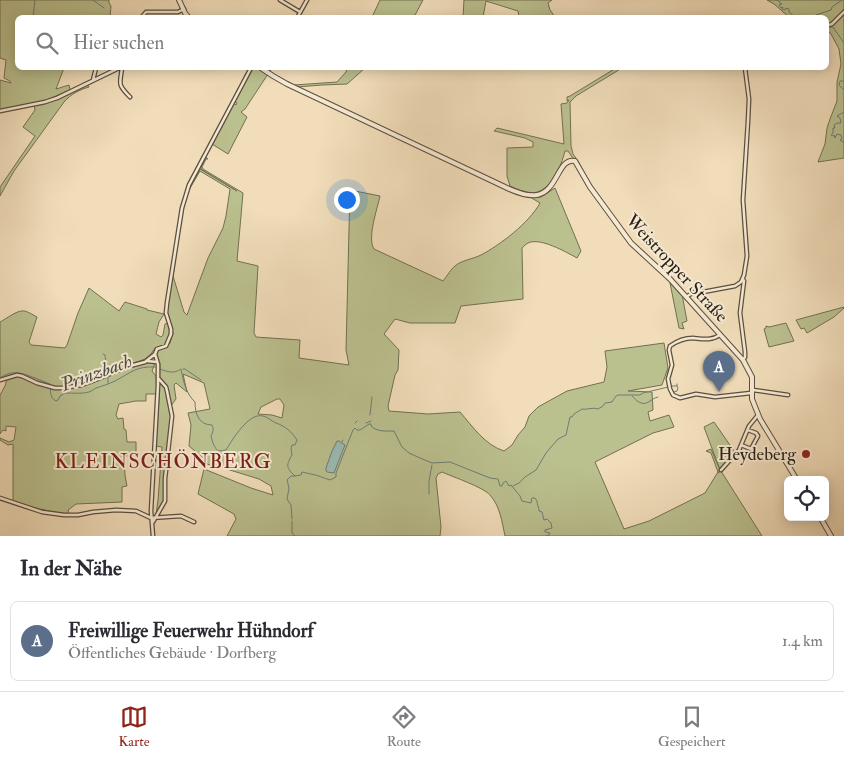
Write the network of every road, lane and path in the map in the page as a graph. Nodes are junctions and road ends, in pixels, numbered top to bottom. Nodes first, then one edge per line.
1 (179, 0) edge
2 (280, 0) edge
3 (307, 0) edge
4 (184, 9) junction
5 (300, 12) junction
6 (844, 12) edge
7 (144, 15) edge
8 (188, 15) edge
9 (298, 15) edge
10 (829, 24) edge
11 (96, 70) edge
12 (116, 70) edge
13 (120, 70) edge
14 (250, 70) edge
15 (264, 70) edge
16 (745, 70) edge
17 (93, 80) junction
18 (130, 97) dead end
19 (0, 110) edge
20 (743, 279) junction
21 (686, 297) junction
22 (720, 335) junction
23 (155, 354) junction
24 (147, 360) junction
25 (744, 360) junction
26 (158, 363) junction
27 (158, 378) junction
28 (0, 380) edge
29 (751, 392) junction
30 (788, 395) dead end
31 (758, 415) junction
32 (748, 430) junction
33 (741, 445) junction
34 (721, 470) dead end
35 (795, 476) edge
36 (0, 498) edge
37 (151, 511) junction
38 (143, 513) junction
39 (156, 516) junction
40 (151, 518) junction
41 (822, 521) edge
42 (194, 522) dead end
43 (152, 523) junction
44 (153, 536) edge
45 (831, 536) edge

1 - 4 street
2 - 5 street
3 - 5 street
4 - 7 street
4 - 8 street
5 - 9 street
6 - 10 street
11 - 17 street
12 - 17 street
13 - 18 street
14 - 23 street
15 - 21 street, Weistropper Straße
16 - 20 street
17 - 19 street
20 - 21 street
20 - 25 street
21 - 22 street, Weistropper Straße
22 - 25 street, Weistropper Straße
22 - 29 street
23 - 24 street
23 - 26 street
24 - 26 street
24 - 28 street
25 - 29 street, Weistropper Straße
26 - 27 street
27 - 37 street
27 - 39 street
29 - 30 street
29 - 31 street, Weistropper Straße
31 - 32 street
31 - 35 street, Weistropper Straße
32 - 33 street
32 - 33 street
33 - 34 street
36 - 38 street
37 - 38 street
37 - 40 street
38 - 40 street
39 - 40 street
39 - 42 street
39 - 43 street
40 - 43 street
41 - 45 street
43 - 44 street

